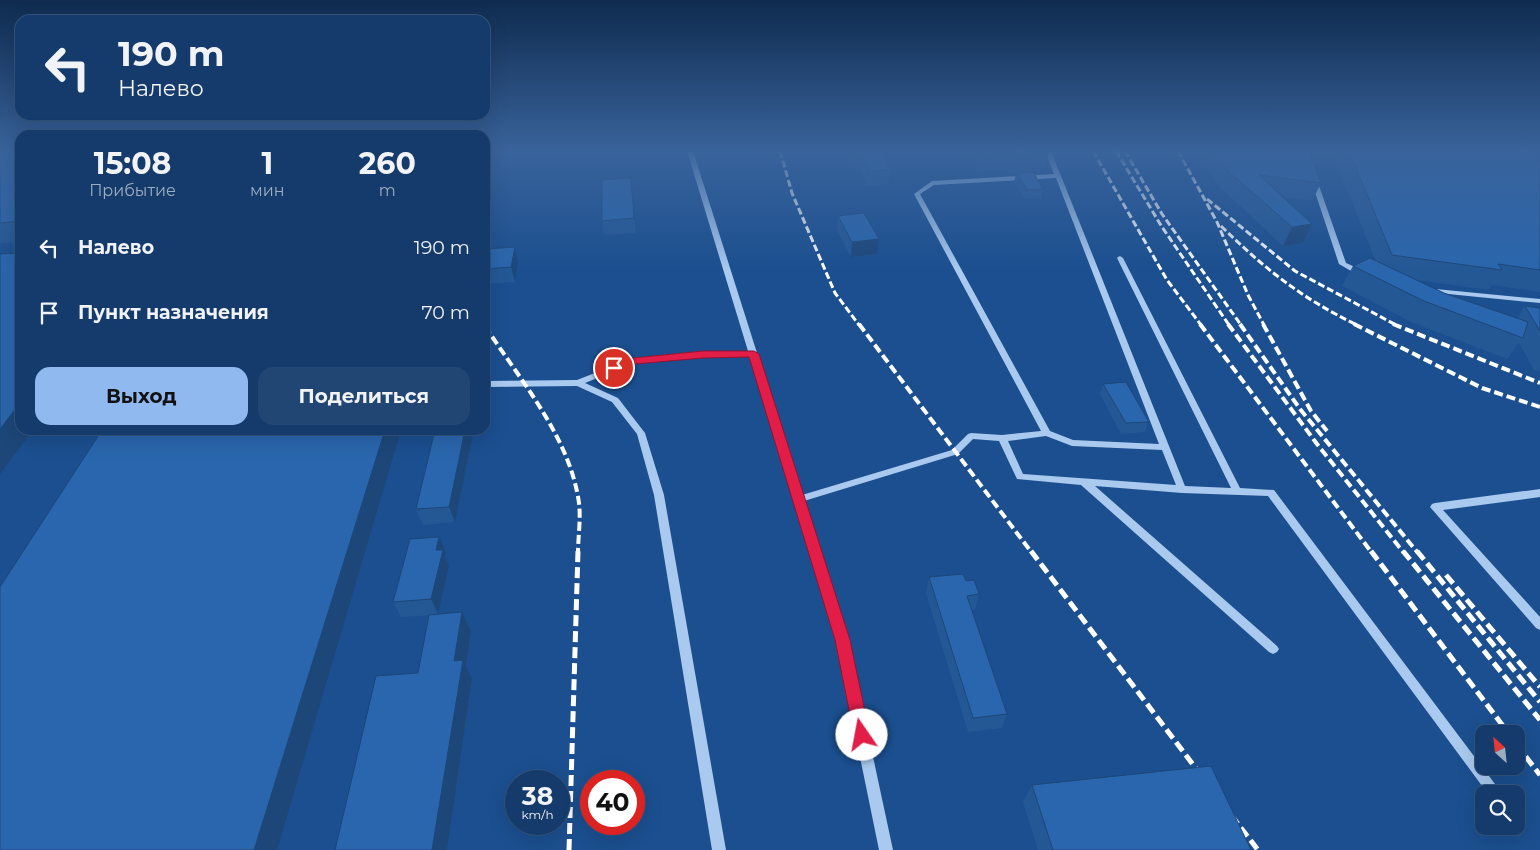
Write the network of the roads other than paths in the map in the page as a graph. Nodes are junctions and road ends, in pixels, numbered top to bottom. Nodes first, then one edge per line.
1 (703, 191) edge
2 (922, 191) edge
3 (1064, 191) edge
4 (1318, 191) edge
5 (1120, 258) dead end
6 (1368, 277) edge
7 (1423, 289) edge
8 (1540, 301) edge
9 (754, 354) junction
10 (578, 383) junction
11 (490, 384) edge
12 (1047, 433) junction
13 (1002, 438) junction
14 (1166, 448) junction
15 (1084, 482) junction
16 (1182, 489) junction
17 (1237, 491) junction
18 (1540, 493) edge
19 (800, 499) junction
20 (1540, 625) edge
21 (1273, 649) dead end
22 (1489, 785) edge
23 (719, 850) edge
24 (886, 850) edge

1 - 9 street
2 - 12 street
3 - 14 street
4 - 6 street
5 - 17 street
7 - 8 street
9 - 10 street
9 - 19 street
10 - 11 street
10 - 23 street
12 - 13 street
12 - 14 street
13 - 15 street
13 - 19 street
14 - 16 street
15 - 16 street
15 - 21 street
16 - 17 street
17 - 22 street
18 - 20 street
19 - 24 street

